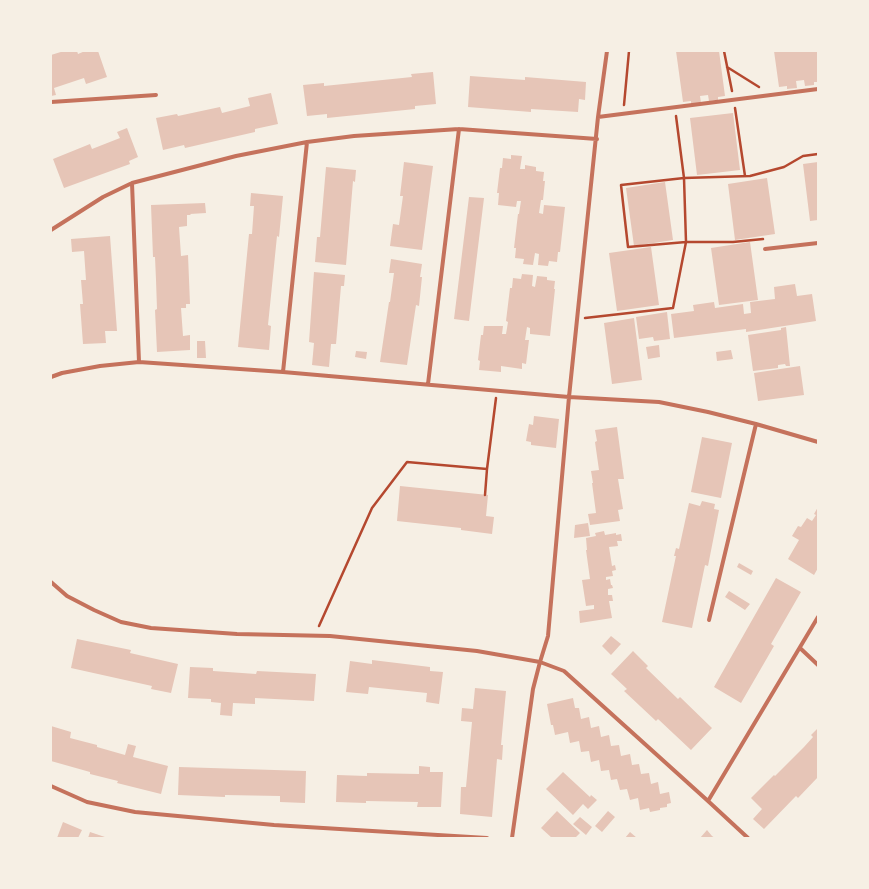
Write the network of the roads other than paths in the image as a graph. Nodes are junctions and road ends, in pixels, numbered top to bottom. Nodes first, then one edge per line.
1 (607, 51) edge
2 (818, 89) edge
3 (156, 95) dead end
4 (51, 102) edge
5 (598, 117) junction
6 (459, 129) junction
7 (597, 138) junction
8 (307, 142) junction
9 (132, 183) junction
10 (51, 230) edge
11 (818, 242) edge
12 (765, 249) road end
13 (139, 362) junction
14 (283, 372) junction
15 (51, 377) edge
16 (428, 384) junction
17 (569, 397) junction
18 (756, 424) junction
19 (818, 442) edge
20 (51, 582) edge
21 (818, 617) edge
22 (709, 620) dead end
23 (800, 648) junction
24 (540, 662) junction
25 (818, 665) edge
26 (51, 786) edge
27 (708, 801) junction
28 (487, 838) edge
29 (512, 838) edge
30 (748, 838) edge

1 - 5 street
2 - 5 street
3 - 4 street
5 - 7 street
6 - 7 street
6 - 8 street
6 - 16 street
7 - 17 street
8 - 9 street
8 - 14 street
9 - 10 street
9 - 13 street
11 - 12 street
13 - 14 street
13 - 15 street
14 - 16 street
16 - 17 street
17 - 18 street
17 - 24 street
18 - 19 street
18 - 22 street
20 - 24 street
21 - 23 street
23 - 25 street
23 - 27 street
24 - 27 street
24 - 29 street
26 - 28 street
27 - 30 street

